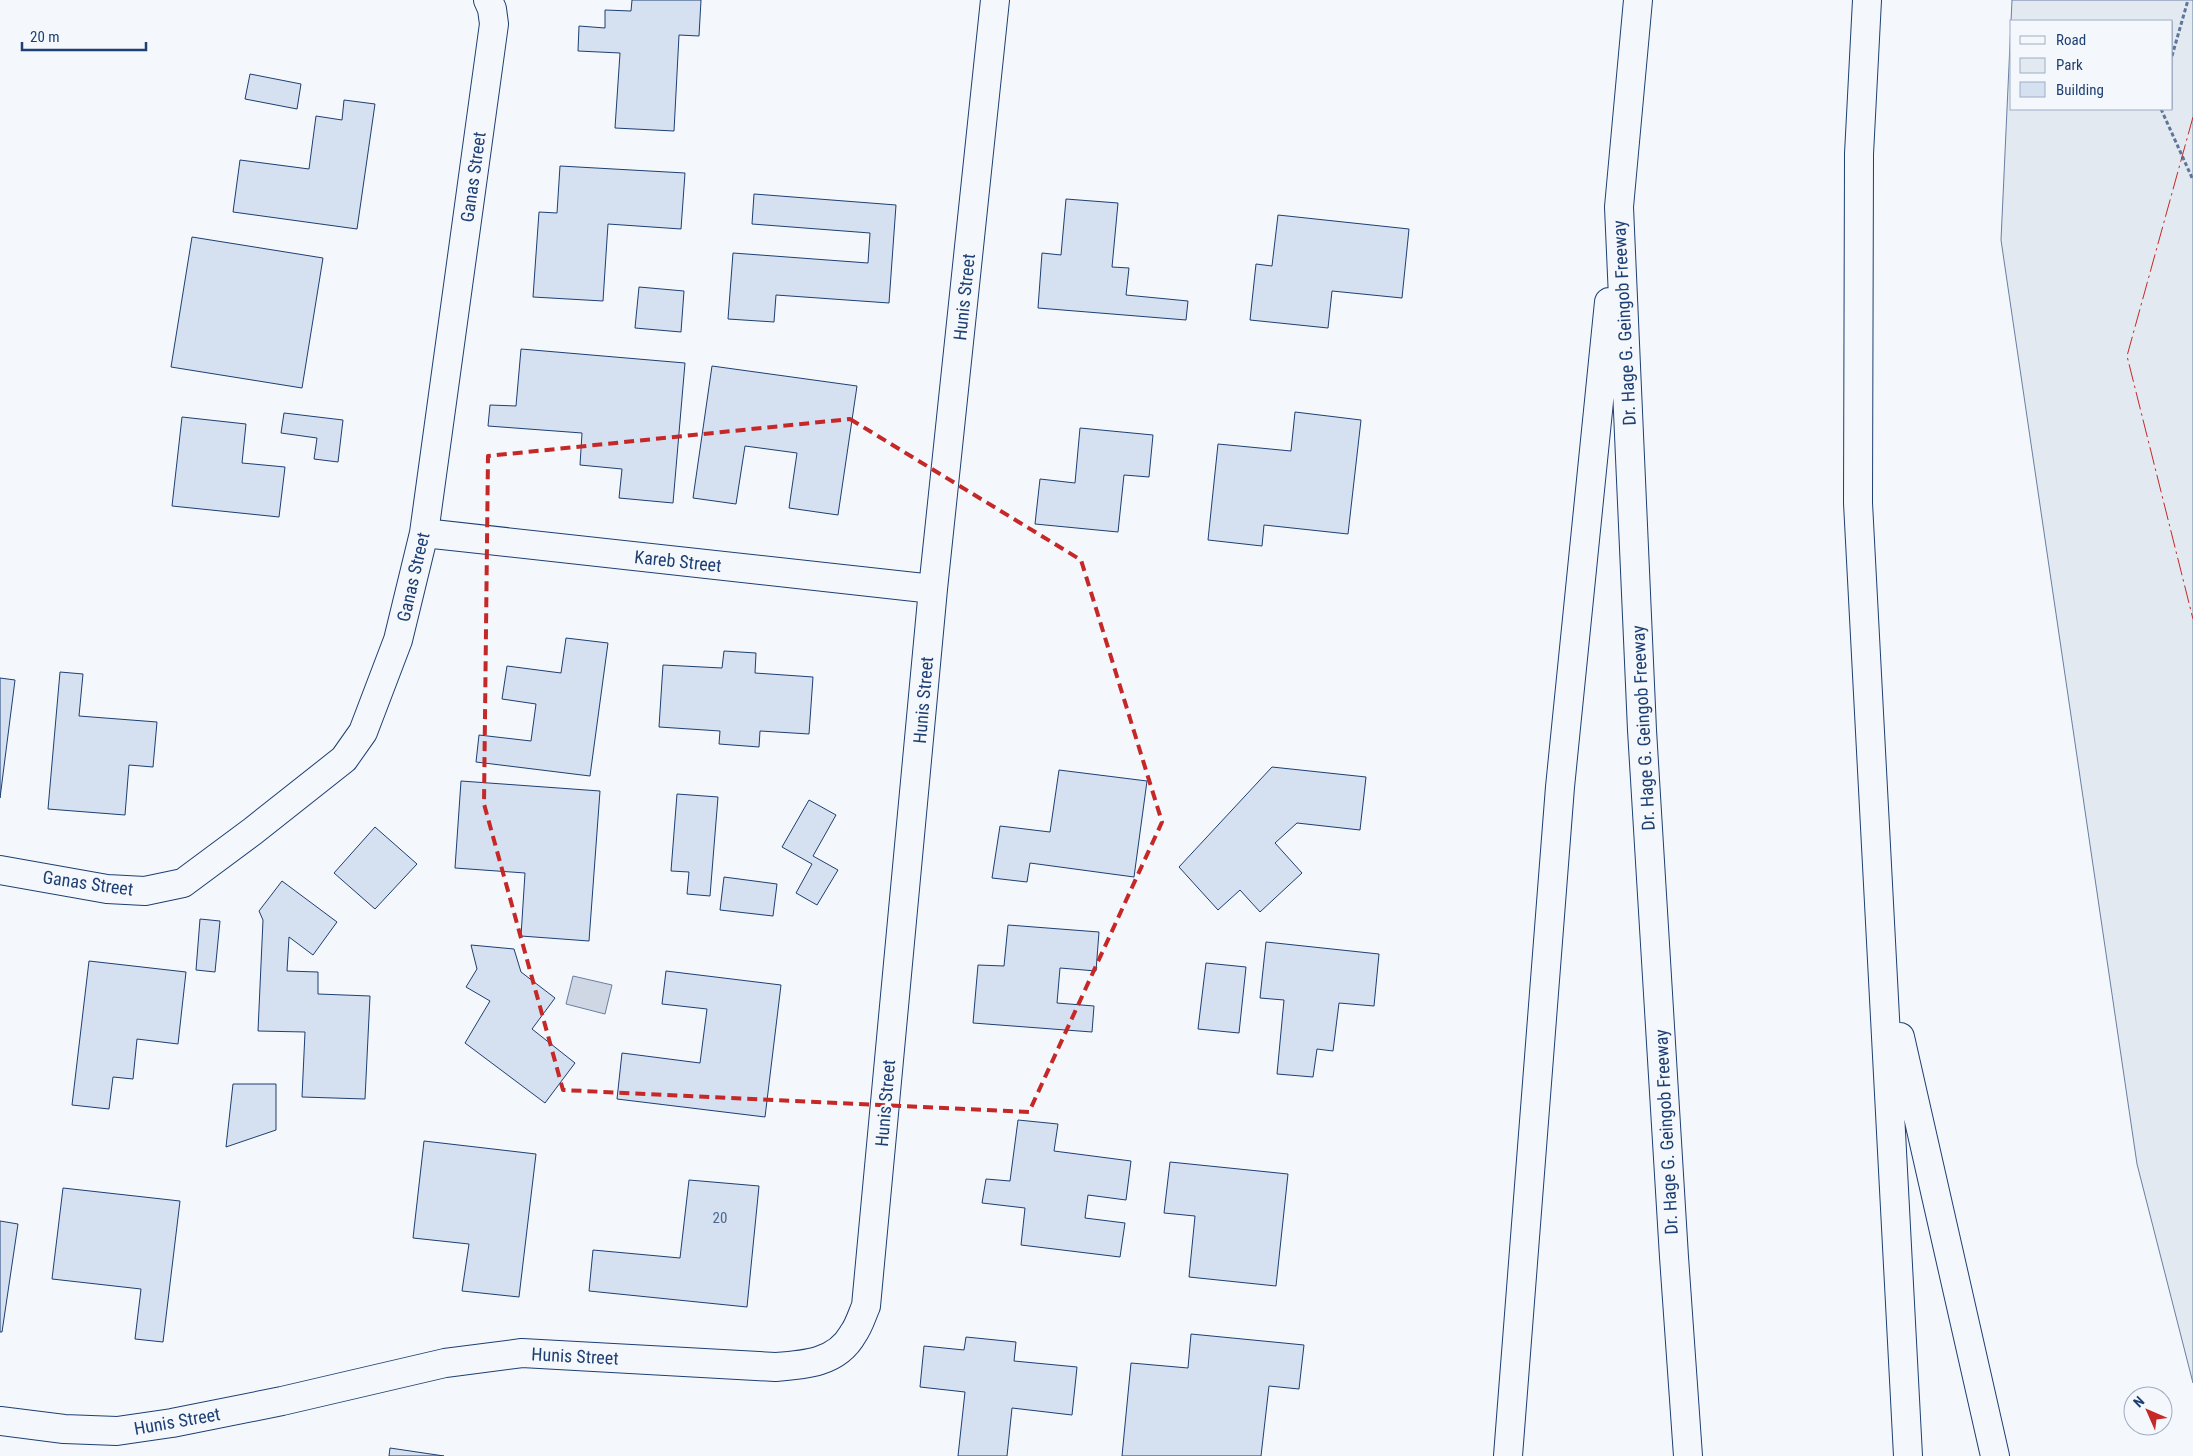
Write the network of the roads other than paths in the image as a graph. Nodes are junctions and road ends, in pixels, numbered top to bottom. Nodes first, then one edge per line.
1 (488, 0) edge
2 (994, 0) edge
3 (1638, 0) edge
4 (1867, 0) edge
5 (1619, 207) junction
6 (424, 533) junction
7 (933, 589) junction
8 (0, 870) edge
9 (1884, 964) junction
10 (0, 1421) edge
11 (1508, 1456) edge
12 (1688, 1456) edge
13 (1908, 1456) edge
14 (1995, 1456) edge

1 - 6 main road, Ganas Street
2 - 7 main road, Hunis Street
3 - 5 main road, Dr. Hage G. Geingob Freeway
4 - 9 main road
5 - 11 main road
5 - 12 main road, Dr. Hage G. Geingob Freeway
6 - 7 main road, Kareb Street
6 - 8 main road, Ganas Street
7 - 10 main road, Hunis Street
9 - 13 main road
9 - 14 main road

